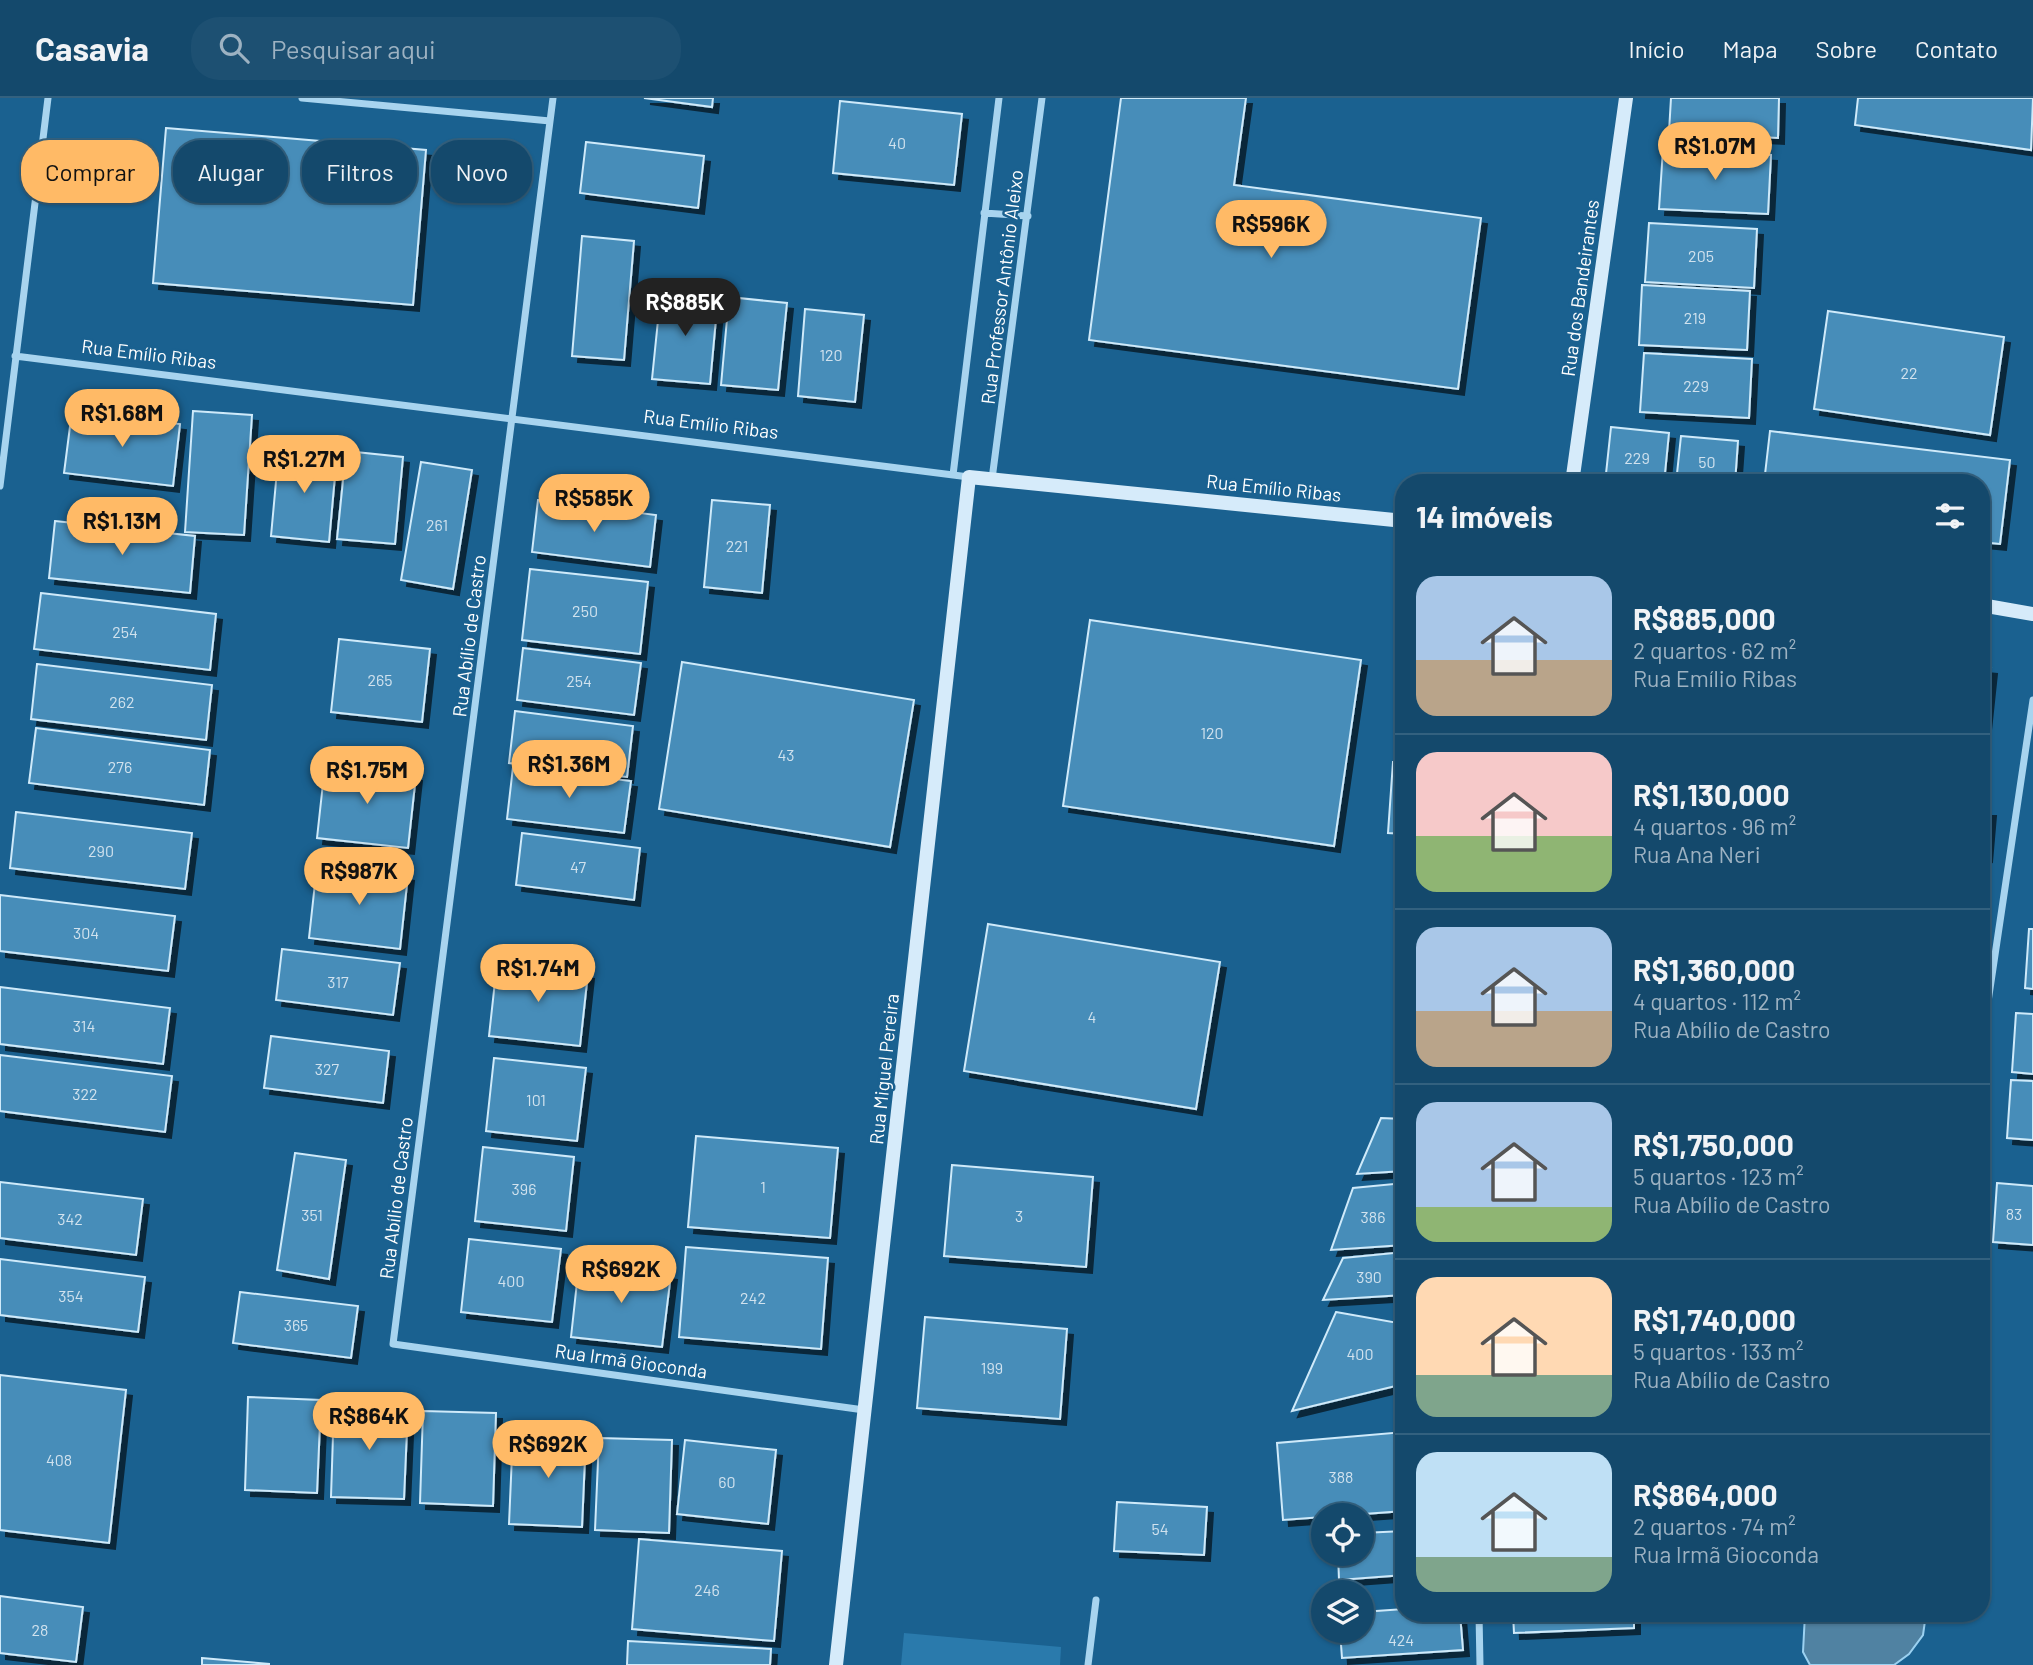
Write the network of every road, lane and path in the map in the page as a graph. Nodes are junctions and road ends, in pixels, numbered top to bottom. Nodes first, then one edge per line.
1 (48, 98) edge
2 (302, 98) edge
3 (553, 98) edge
4 (999, 98) edge
5 (1042, 98) edge
6 (1626, 98) edge
7 (550, 121) junction
8 (984, 213) junction
9 (1028, 216) junction
10 (15, 356) junction
11 (513, 419) junction
12 (1573, 474) edge
13 (953, 475) junction
14 (969, 477) junction
15 (992, 480) junction
16 (0, 486) edge
17 (1395, 520) edge
18 (1990, 607) edge
19 (2033, 614) edge
20 (2033, 700) edge
21 (1990, 989) edge
22 (394, 1344) joint
23 (865, 1410) junction
24 (1096, 1600) dead end
25 (1479, 1622) edge
26 (836, 1665) edge
27 (1088, 1665) edge
28 (1480, 1665) edge

1 - 10 street
2 - 7 street
3 - 7 street, Rua Abílio de Castro
4 - 8 street, Rua Professor Antônio Aleixo
5 - 9 street, Rua Professor Antônio Aleixo
6 - 12 street, Rua dos Bandeirantes
7 - 11 street, Rua Abílio de Castro
8 - 9 street
8 - 13 street, Rua Professor Antônio Aleixo
9 - 15 street, Rua Professor Antônio Aleixo
10 - 11 street, Rua Emílio Ribas
10 - 16 street
11 - 13 street, Rua Emílio Ribas
11 - 22 street, Rua Abílio de Castro
13 - 14 street, Rua Emílio Ribas
14 - 15 street, Rua Emílio Ribas
14 - 23 street, Rua Miguel Pereira
15 - 17 street, Rua Emílio Ribas
18 - 19 street
20 - 21 street
22 - 23 street, Rua Irmã Gioconda
23 - 26 street, Rua Miguel Pereira
24 - 27 street
25 - 28 street

